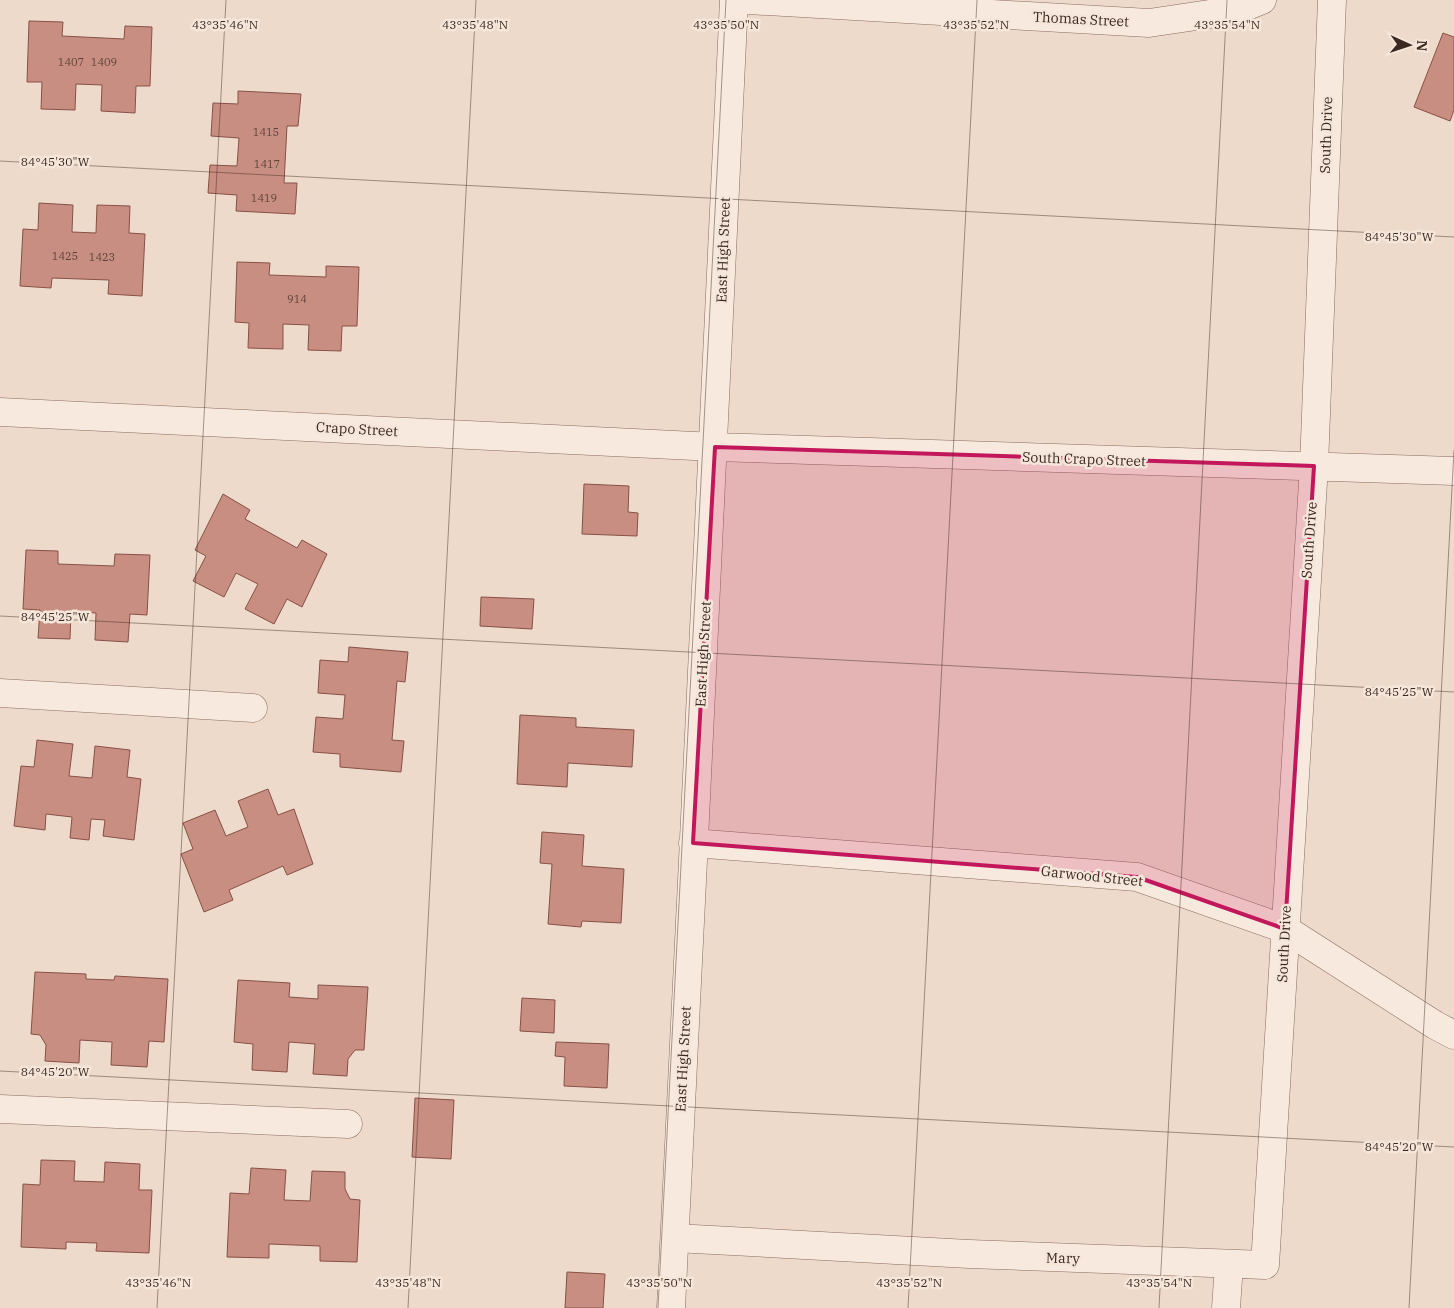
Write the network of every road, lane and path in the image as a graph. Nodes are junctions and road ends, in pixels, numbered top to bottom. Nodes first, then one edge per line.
1 (734, 0) edge
2 (748, 0) edge
3 (1262, 0) edge
4 (1332, 0) edge
5 (0, 412) edge
6 (715, 446) junction
7 (1314, 466) junction
8 (1454, 471) edge
9 (0, 694) edge
10 (254, 708) dead end
11 (693, 843) junction
12 (1285, 929) junction
13 (1454, 1035) edge
14 (1276, 1079) joint
15 (0, 1109) edge
16 (348, 1124) dead end
17 (674, 1238) junction
18 (1229, 1264) junction
19 (671, 1308) edge
20 (1226, 1308) edge

1 - 6 street, East High Street
2 - 3 street, Thomas Street
4 - 7 street, South Drive
5 - 6 street, Crapo Street
6 - 7 street, South Crapo Street
6 - 11 street, East High Street
7 - 8 street, South Crapo Street
7 - 12 street, South Drive
9 - 10 street
11 - 12 street, Garwood Street
11 - 17 street, East High Street
12 - 13 street, Garwood Street
12 - 14 street, South Drive
14 - 18 street, Mary
15 - 16 street
17 - 18 street, Mary
17 - 19 street, East High Street
18 - 20 street

